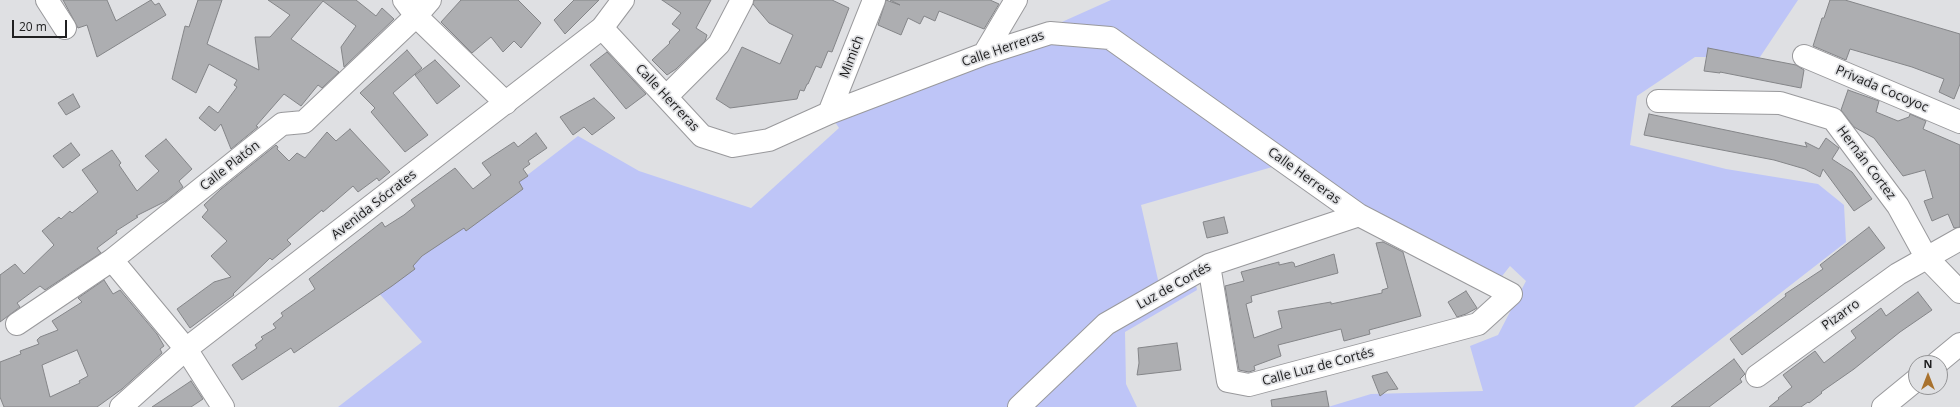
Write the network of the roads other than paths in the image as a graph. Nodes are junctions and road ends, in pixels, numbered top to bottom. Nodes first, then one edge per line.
1 (47, 0) edge
2 (623, 0) edge
3 (742, 0) edge
4 (874, 0) edge
5 (1016, 0) edge
6 (417, 5) edge
7 (65, 28) dead end
8 (602, 28) junction
9 (984, 54) junction
10 (1804, 56) dead end
11 (666, 98) junction
12 (1658, 101) dead end
13 (506, 103) junction
14 (830, 114) junction
15 (1960, 122) edge
16 (1358, 216) junction
17 (1960, 240) edge
18 (1926, 257) junction
19 (112, 260) junction
20 (1209, 265) junction
21 (1960, 292) edge
22 (1511, 294) joint
23 (17, 324) dead end
24 (1960, 344) edge
25 (186, 349) junction
26 (1947, 355) edge
27 (1757, 376) dead end
28 (1908, 387) edge
29 (121, 407) edge
30 (223, 407) edge
31 (1019, 407) edge
32 (1883, 407) edge

1 - 7 street
2 - 8 street, Avenida Sócrates
3 - 11 street
4 - 14 street, Mimich
5 - 9 street
6 - 13 street
6 - 19 street, Calle Platón
8 - 11 street, Calle Herreras
8 - 13 street, Avenida Sócrates
9 - 14 street, Calle Herreras
9 - 16 street, Calle Herreras
10 - 15 street, Privada Cocoyoc
11 - 14 street, Calle Herreras
12 - 18 street, Hernán Cortez
13 - 25 street, Avenida Sócrates
16 - 20 street, Luz de Cortés
16 - 22 street, Calle Herreras
17 - 18 street, Pizarro
18 - 21 street, Hernán Cortez
18 - 27 street, Pizarro
19 - 23 street, Calle Platón
19 - 25 street
20 - 22 street, Calle Luz de Cortés
20 - 31 street, Luz de Cortés
24 - 26 street
25 - 29 street, Avenida Sócrates
25 - 30 street
28 - 32 street

